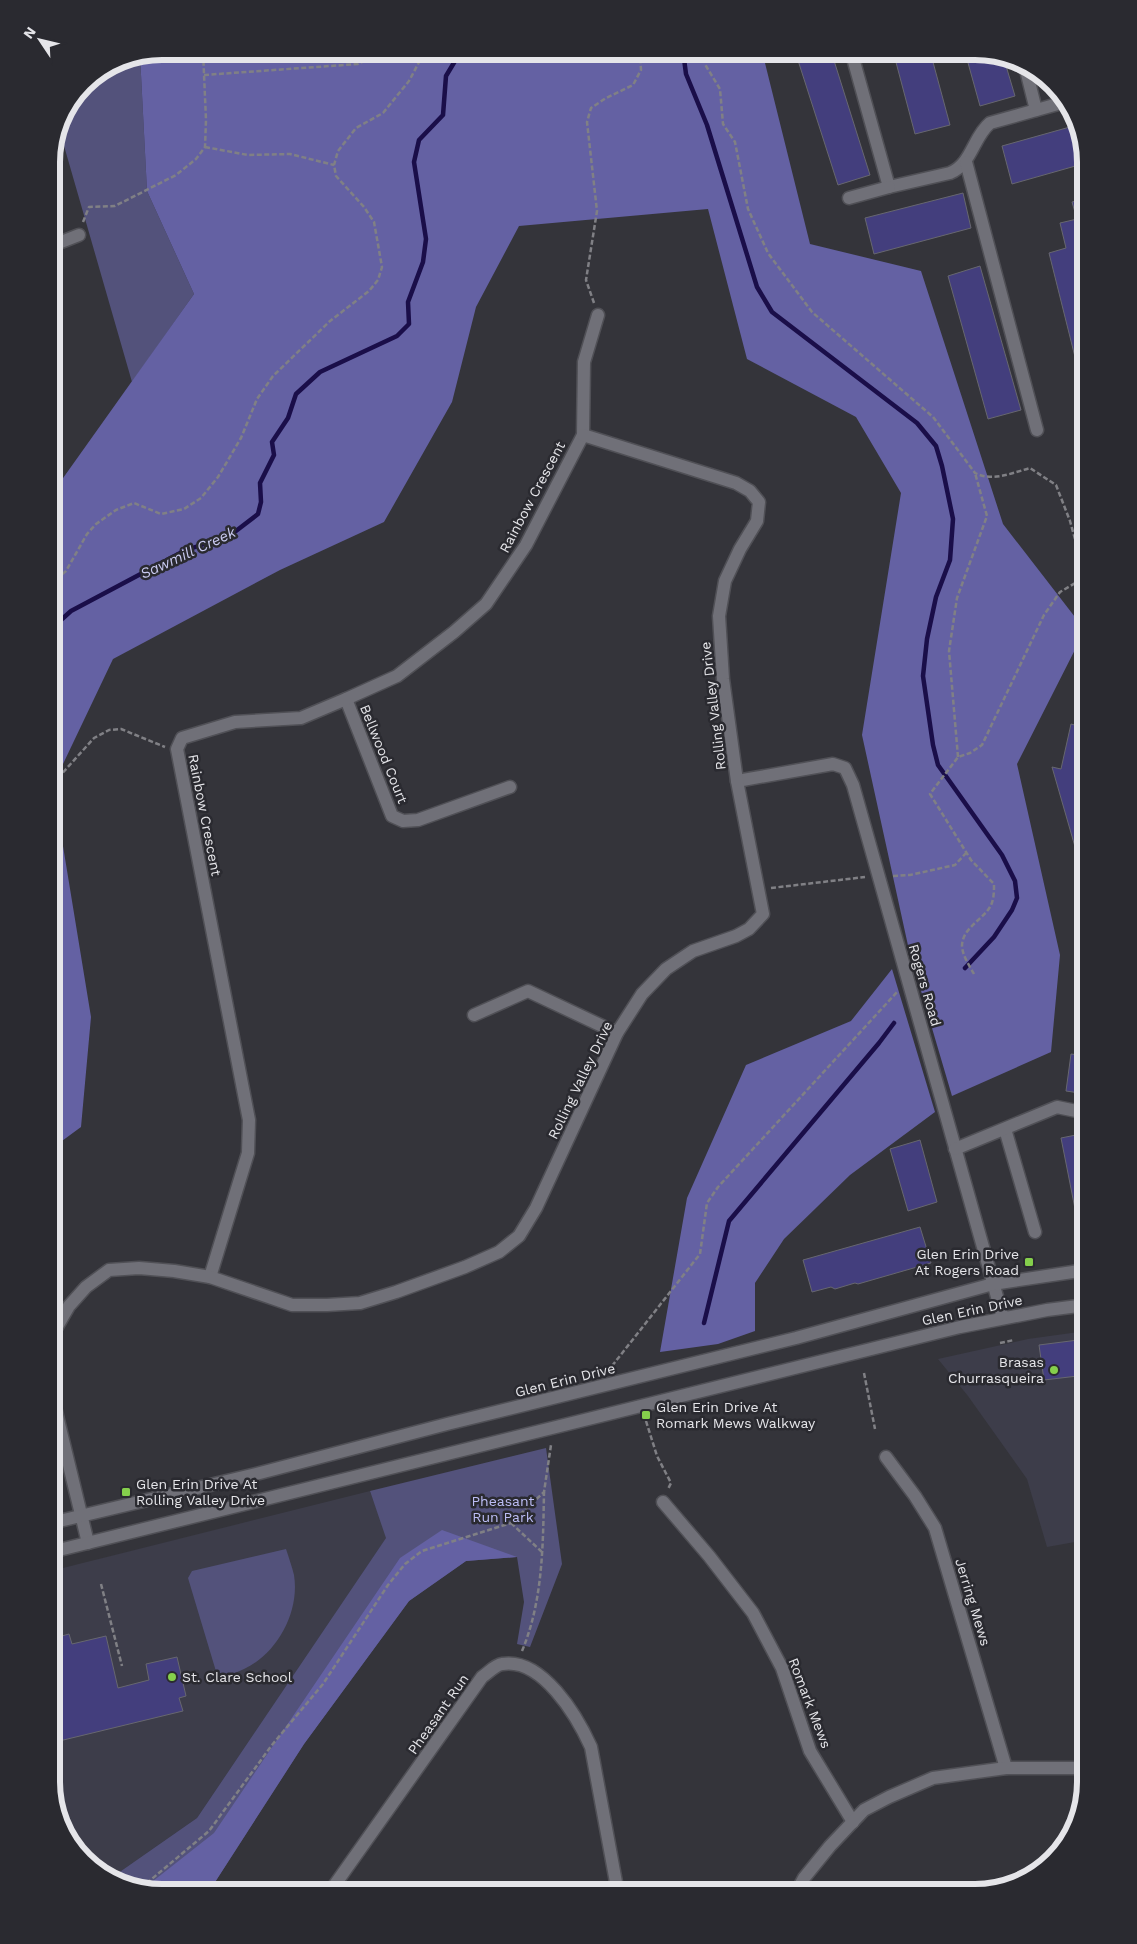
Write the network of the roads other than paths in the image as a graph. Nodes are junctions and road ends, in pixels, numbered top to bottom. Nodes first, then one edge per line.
1 (853, 60) edge
2 (1027, 74) edge
3 (1059, 104) edge
4 (1036, 110) junction
5 (966, 162) junction
6 (889, 187) junction
7 (848, 198) dead end
8 (79, 235) road end
9 (60, 243) edge
10 (598, 315) road end
11 (1037, 430) dead end
12 (583, 435) junction
13 (346, 700) junction
14 (737, 781) junction
15 (510, 787) dead end
16 (474, 1015) dead end
17 (617, 1033) junction
18 (1077, 1111) edge
19 (1005, 1128) junction
20 (955, 1149) junction
21 (1035, 1232) dead end
22 (1077, 1271) edge
23 (210, 1277) junction
24 (993, 1284) junction
25 (1077, 1306) edge
26 (1003, 1318) junction
27 (60, 1322) edge
28 (60, 1428) edge
29 (886, 1457) dead end
30 (663, 1502) road end
31 (81, 1515) junction
32 (60, 1521) edge
33 (88, 1543) junction
34 (60, 1550) edge
35 (1006, 1768) junction
36 (1077, 1768) edge
37 (853, 1822) junction
38 (335, 1884) edge
39 (616, 1884) edge
40 (801, 1884) edge

1 - 6 street
2 - 4 street
3 - 4 street
4 - 5 street
5 - 6 street
5 - 11 street
6 - 7 street
8 - 9 street
10 - 12 street, Rainbow Crescent
12 - 13 street, Rainbow Crescent
12 - 14 street, Rolling Valley Drive
13 - 15 street, Bellwood Court
13 - 23 street, Rainbow Crescent
14 - 17 street, Rolling Valley Drive
14 - 20 street, Rogers Road
16 - 17 street
17 - 23 street, Rolling Valley Drive
18 - 19 street
19 - 20 street
19 - 21 street
20 - 24 street, Rogers Road
22 - 24 street, Glen Erin Drive
23 - 27 street, Rolling Valley Drive
24 - 26 street, Rogers Road
24 - 31 street, Glen Erin Drive
25 - 26 street, Glen Erin Drive
26 - 33 street, Glen Erin Drive
28 - 31 street
29 - 35 street, Jerring Mews
30 - 37 street, Romark Mews
31 - 32 street, Glen Erin Drive
31 - 33 street
33 - 34 street, Glen Erin Drive
35 - 36 street
35 - 37 street
37 - 40 street
38 - 39 street, Pheasant Run

